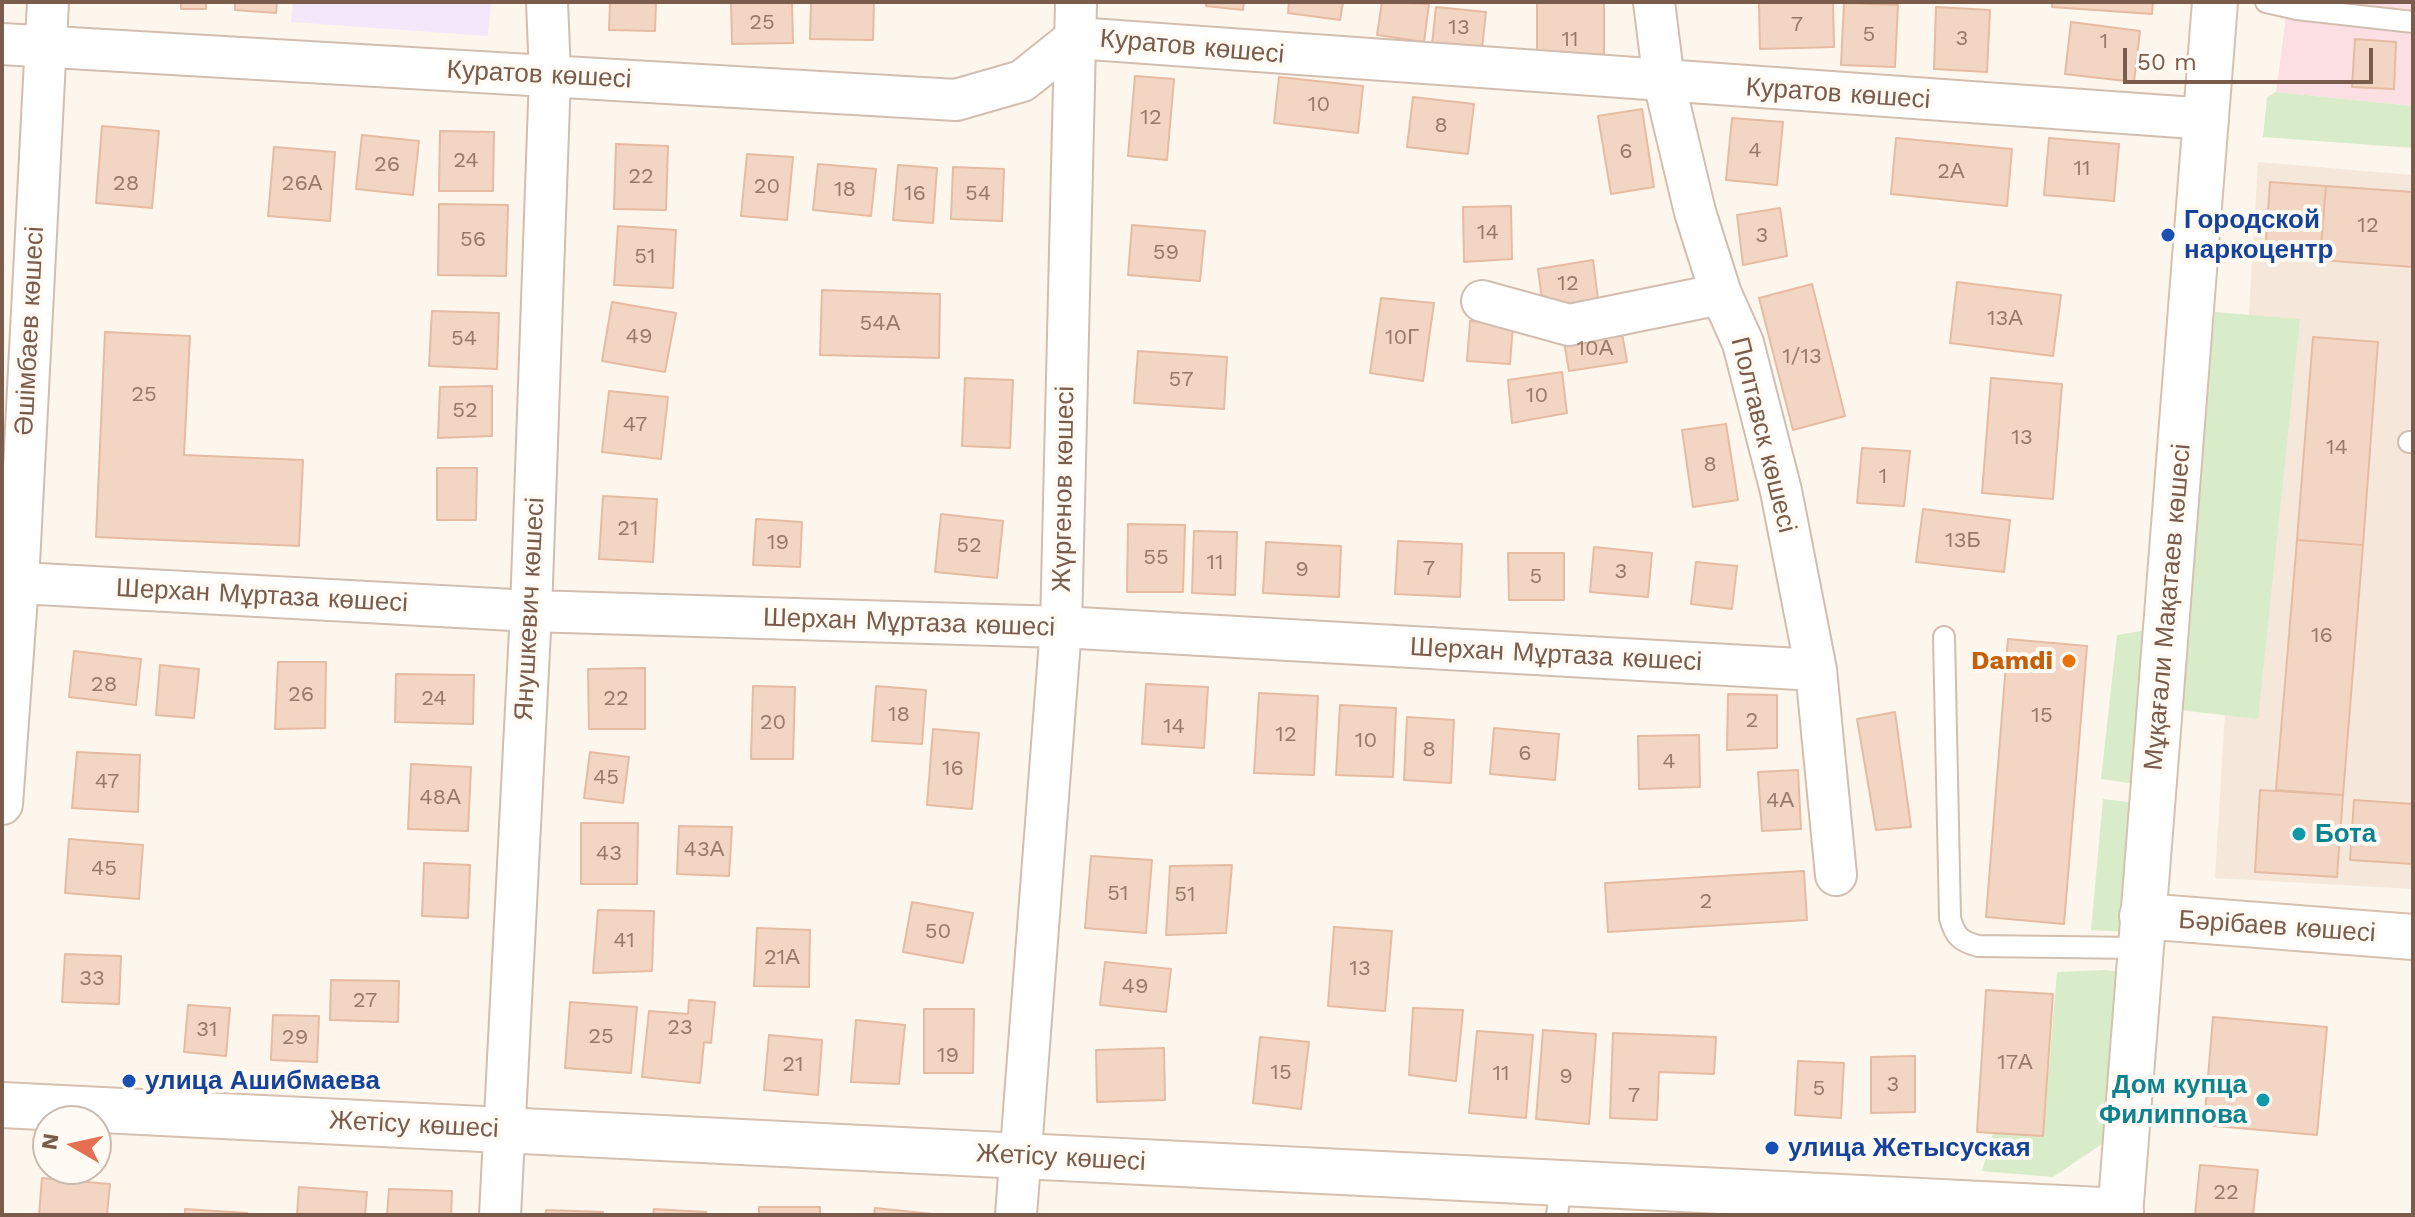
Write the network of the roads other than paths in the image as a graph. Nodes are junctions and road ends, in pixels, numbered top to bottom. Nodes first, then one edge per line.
1 (48, 2) edge
2 (547, 2) edge
3 (1654, 2) edge
4 (2215, 2) edge
5 (2266, 2) edge
6 (1076, 20) edge
7 (2413, 22) edge
8 (2, 44) edge
9 (44, 45) junction
10 (550, 75) junction
11 (1664, 82) junction
12 (2208, 119) junction
13 (1721, 294) junction
14 (1482, 301) dead end
15 (10, 583) edge
16 (531, 611) junction
17 (1061, 627) junction
18 (1944, 637) dead end
19 (1816, 670) junction
20 (2, 804) edge
21 (1836, 875) dead end
22 (2141, 932) junction
23 (2413, 937) edge
24 (2, 1105) edge
25 (503, 1129) junction
26 (1019, 1156) junction
27 (1559, 1199) edge
28 (1812, 1205) edge
29 (2120, 1213) edge
30 (500, 1215) edge
31 (1016, 1215) edge

1 - 9 street, Әшімбаев көшесі
2 - 10 street, Янушкевич көшесі
3 - 11 street, Полтавск көшесі
4 - 12 main road, Мұқағали Мақатаев көшесі
5 - 7 lane
6 - 10 street, Куратов көшесі
6 - 11 street, Куратов көшесі
6 - 17 street, Жүргенов көшесі
8 - 9 street, Куратов көшесі
9 - 10 street, Куратов көшесі
9 - 15 street, Әшімбаев көшесі
10 - 16 street, Янушкевич көшесі
11 - 12 street, Куратов көшесі
11 - 13 street, Полтавск көшесі
12 - 22 main road, Мұқағали Мақатаев көшесі
13 - 14 street
13 - 19 street, Полтавск көшесі
15 - 16 street, Шерхан Мұртаза көшесі
15 - 20 street, Әшімбаев көшесі
16 - 17 street, Шерхан Мұртаза көшесі
16 - 25 street, Янушкевич көшесі
17 - 19 street, Шерхан Мұртаза көшесі
17 - 26 street, Жүргенов көшесі
18 - 22 lane
19 - 21 street, Полтавск көшесі
22 - 23 main road, Бәрібаев көшесі
22 - 29 main road, Мұқағали Мақатаев көшесі
24 - 25 main road, Жетісу көшесі
25 - 26 main road, Жетісу көшесі
25 - 30 street, Янушкевич көшесі
26 - 27 main road, Жетісу көшесі
26 - 31 street, Жүргенов көшесі
27 - 28 main road, Жетісу көшесі
28 - 29 main road, Жетісу көшесі

